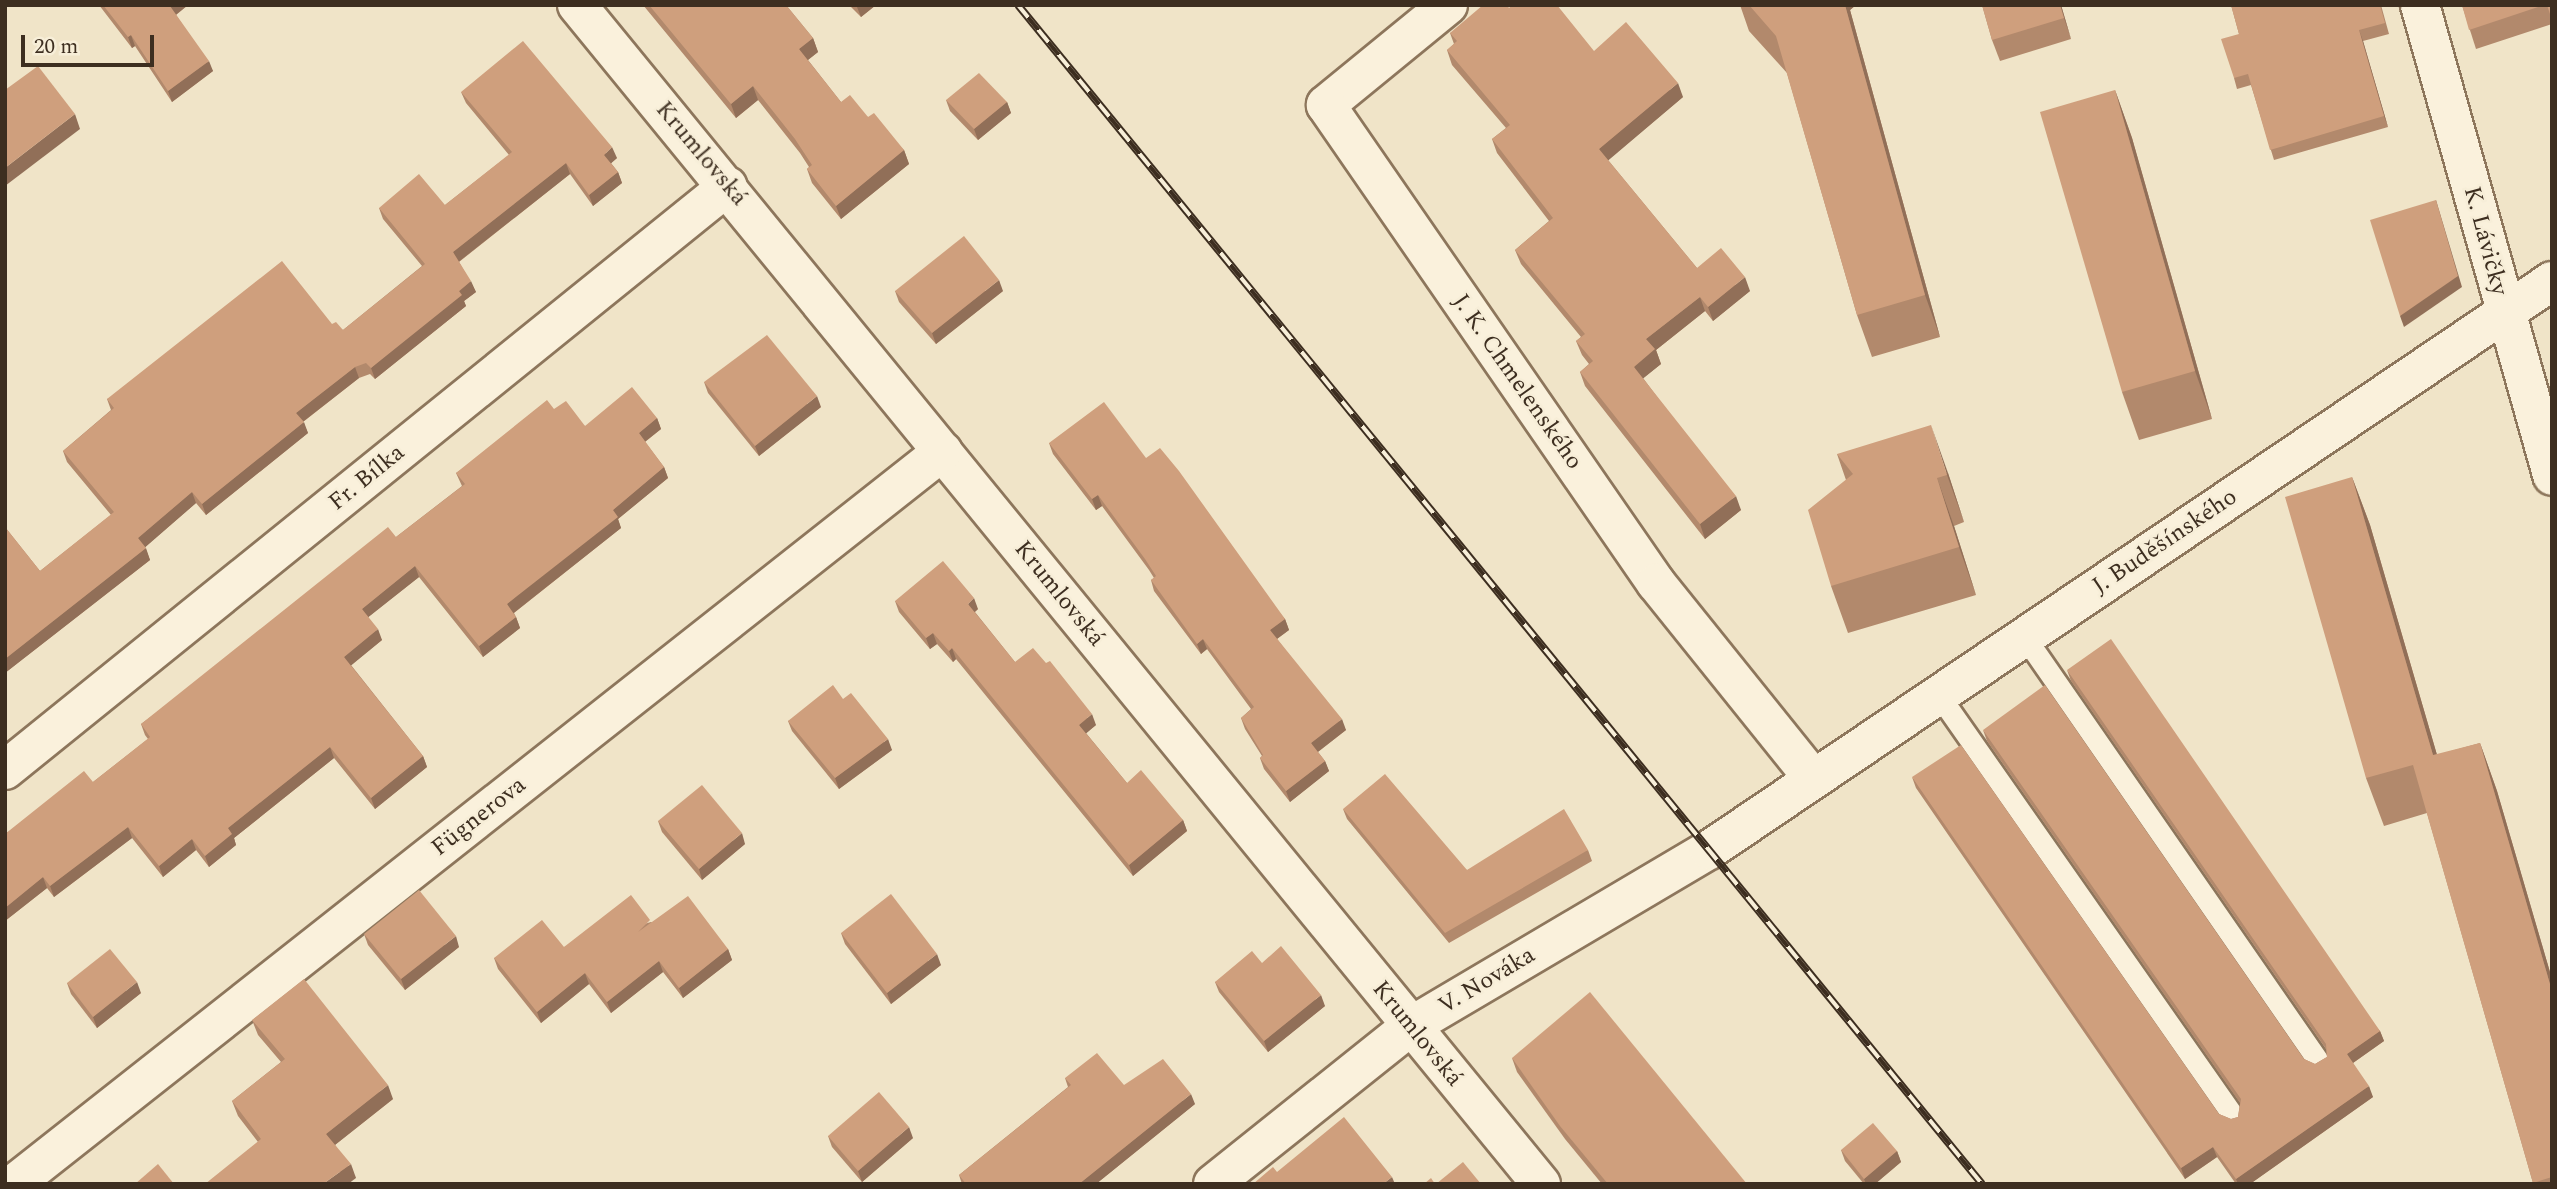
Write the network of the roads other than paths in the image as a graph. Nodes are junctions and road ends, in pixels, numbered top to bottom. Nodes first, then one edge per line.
1 (577, 5) edge
2 (1448, 5) edge
3 (2420, 5) edge
4 (728, 186) junction
5 (2552, 281) edge
6 (2504, 313) junction
7 (943, 451) junction
8 (2552, 476) edge
9 (2024, 636) junction
10 (1938, 694) junction
11 (5, 770) edge
12 (1813, 778) junction
13 (1777, 803) joint
14 (1411, 1026) junction
15 (2319, 1062) edge
16 (2234, 1116) edge
17 (14, 1184) edge
18 (1213, 1184) edge
19 (1541, 1184) edge

1 - 4 street, Krumlovská
2 - 12 street, J. K. Chmelenského
3 - 6 street, K. Lávičky
4 - 7 street, Krumlovská
4 - 11 street, Fr. Bílka
5 - 6 street, J. Buděšínského
6 - 8 street, K. Lávičky
6 - 9 street, J. Buděšínského
7 - 14 street, Krumlovská
7 - 17 street, Fügnerova
9 - 10 street, J. Buděšínského
9 - 15 lane
10 - 12 street, J. Buděšínského
10 - 16 lane
12 - 13 street, J. Buděšínského
13 - 14 street, V. Nováka
14 - 18 street, V. Nováka
14 - 19 street, Krumlovská

